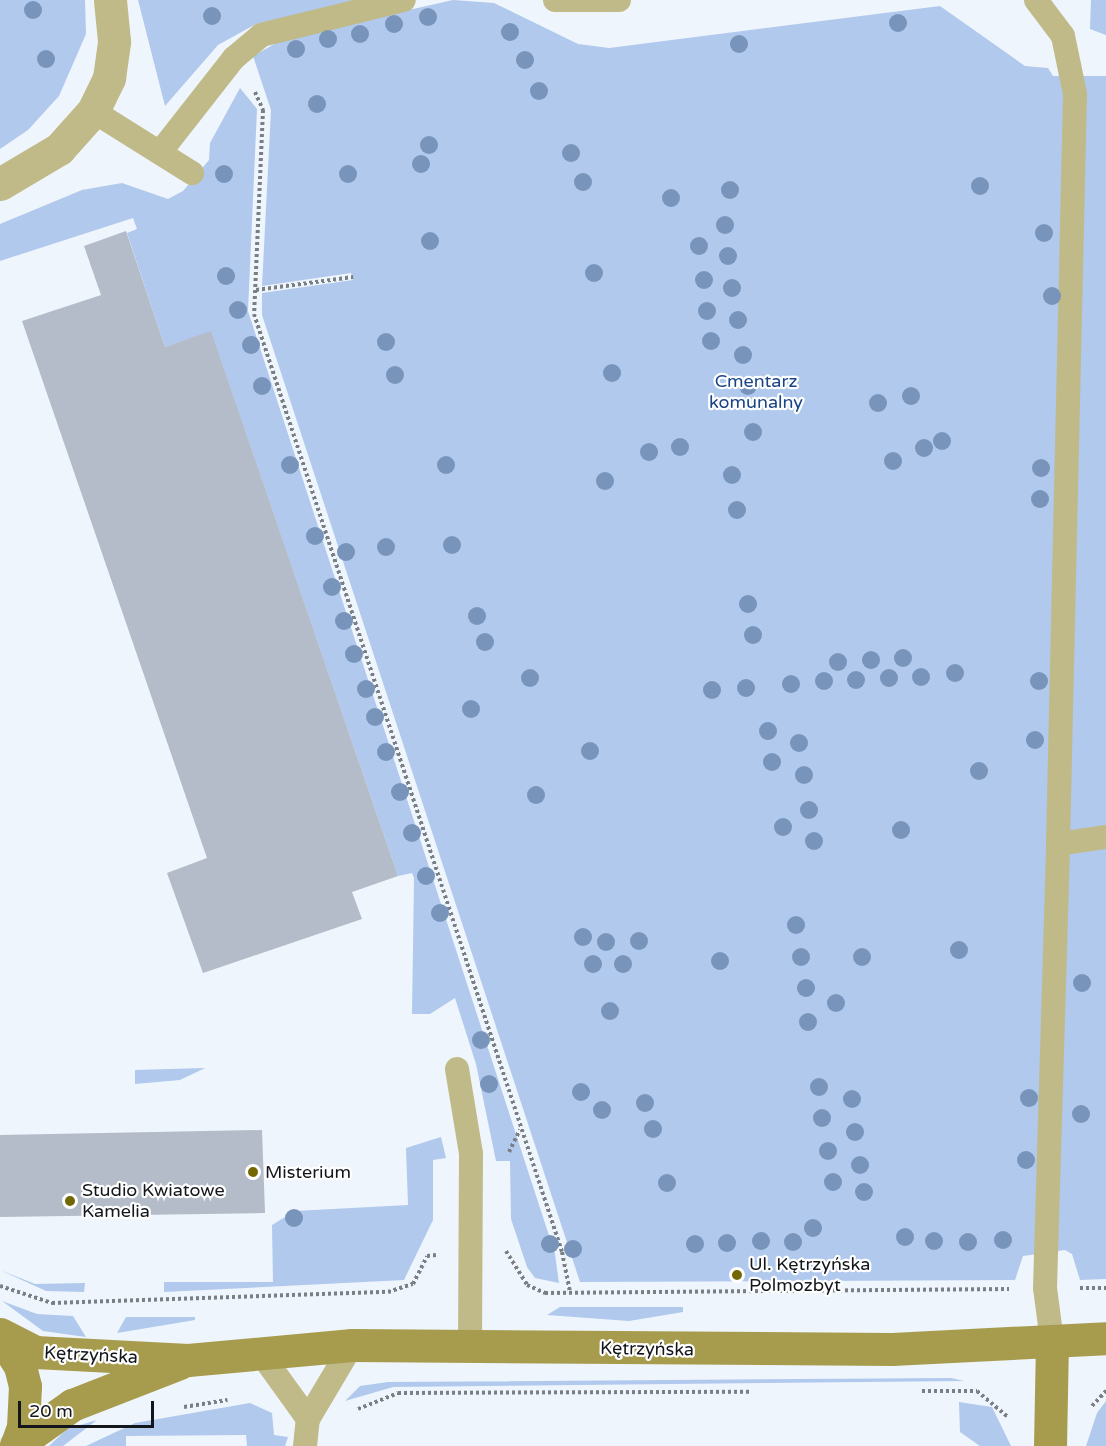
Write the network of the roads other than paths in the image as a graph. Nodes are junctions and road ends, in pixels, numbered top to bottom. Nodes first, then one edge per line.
1 (110, 0) edge
2 (404, 0) edge
3 (555, 0) edge
4 (619, 0) edge
5 (1036, 0) edge
6 (93, 111) junction
7 (161, 151) junction
8 (192, 173) dead end
9 (0, 184) edge
10 (1106, 837) edge
11 (1058, 844) junction
12 (457, 1069) dead end
13 (0, 1334) edge
14 (1106, 1338) edge
15 (1052, 1341) junction
16 (470, 1344) junction
17 (352, 1345) junction
18 (259, 1351) junction
19 (188, 1360) junction
20 (308, 1419) junction
21 (16, 1446) edge
22 (305, 1446) edge
23 (1050, 1446) edge

1 - 6 street
2 - 7 lane
3 - 4 lane
5 - 11 lane
6 - 7 lane
6 - 9 street
7 - 8 lane
10 - 11 lane
11 - 15 lane
12 - 16 lane
13 - 19 main road, Kętrzyńska
13 - 21 main road
14 - 15 main road, Kętrzyńska
15 - 16 main road, Kętrzyńska
15 - 23 main road
16 - 17 main road, Kętrzyńska
17 - 18 main road, Kętrzyńska
17 - 20 lane
18 - 19 main road, Kętrzyńska
18 - 20 lane
19 - 21 main road, Kętrzyńska
20 - 22 lane

